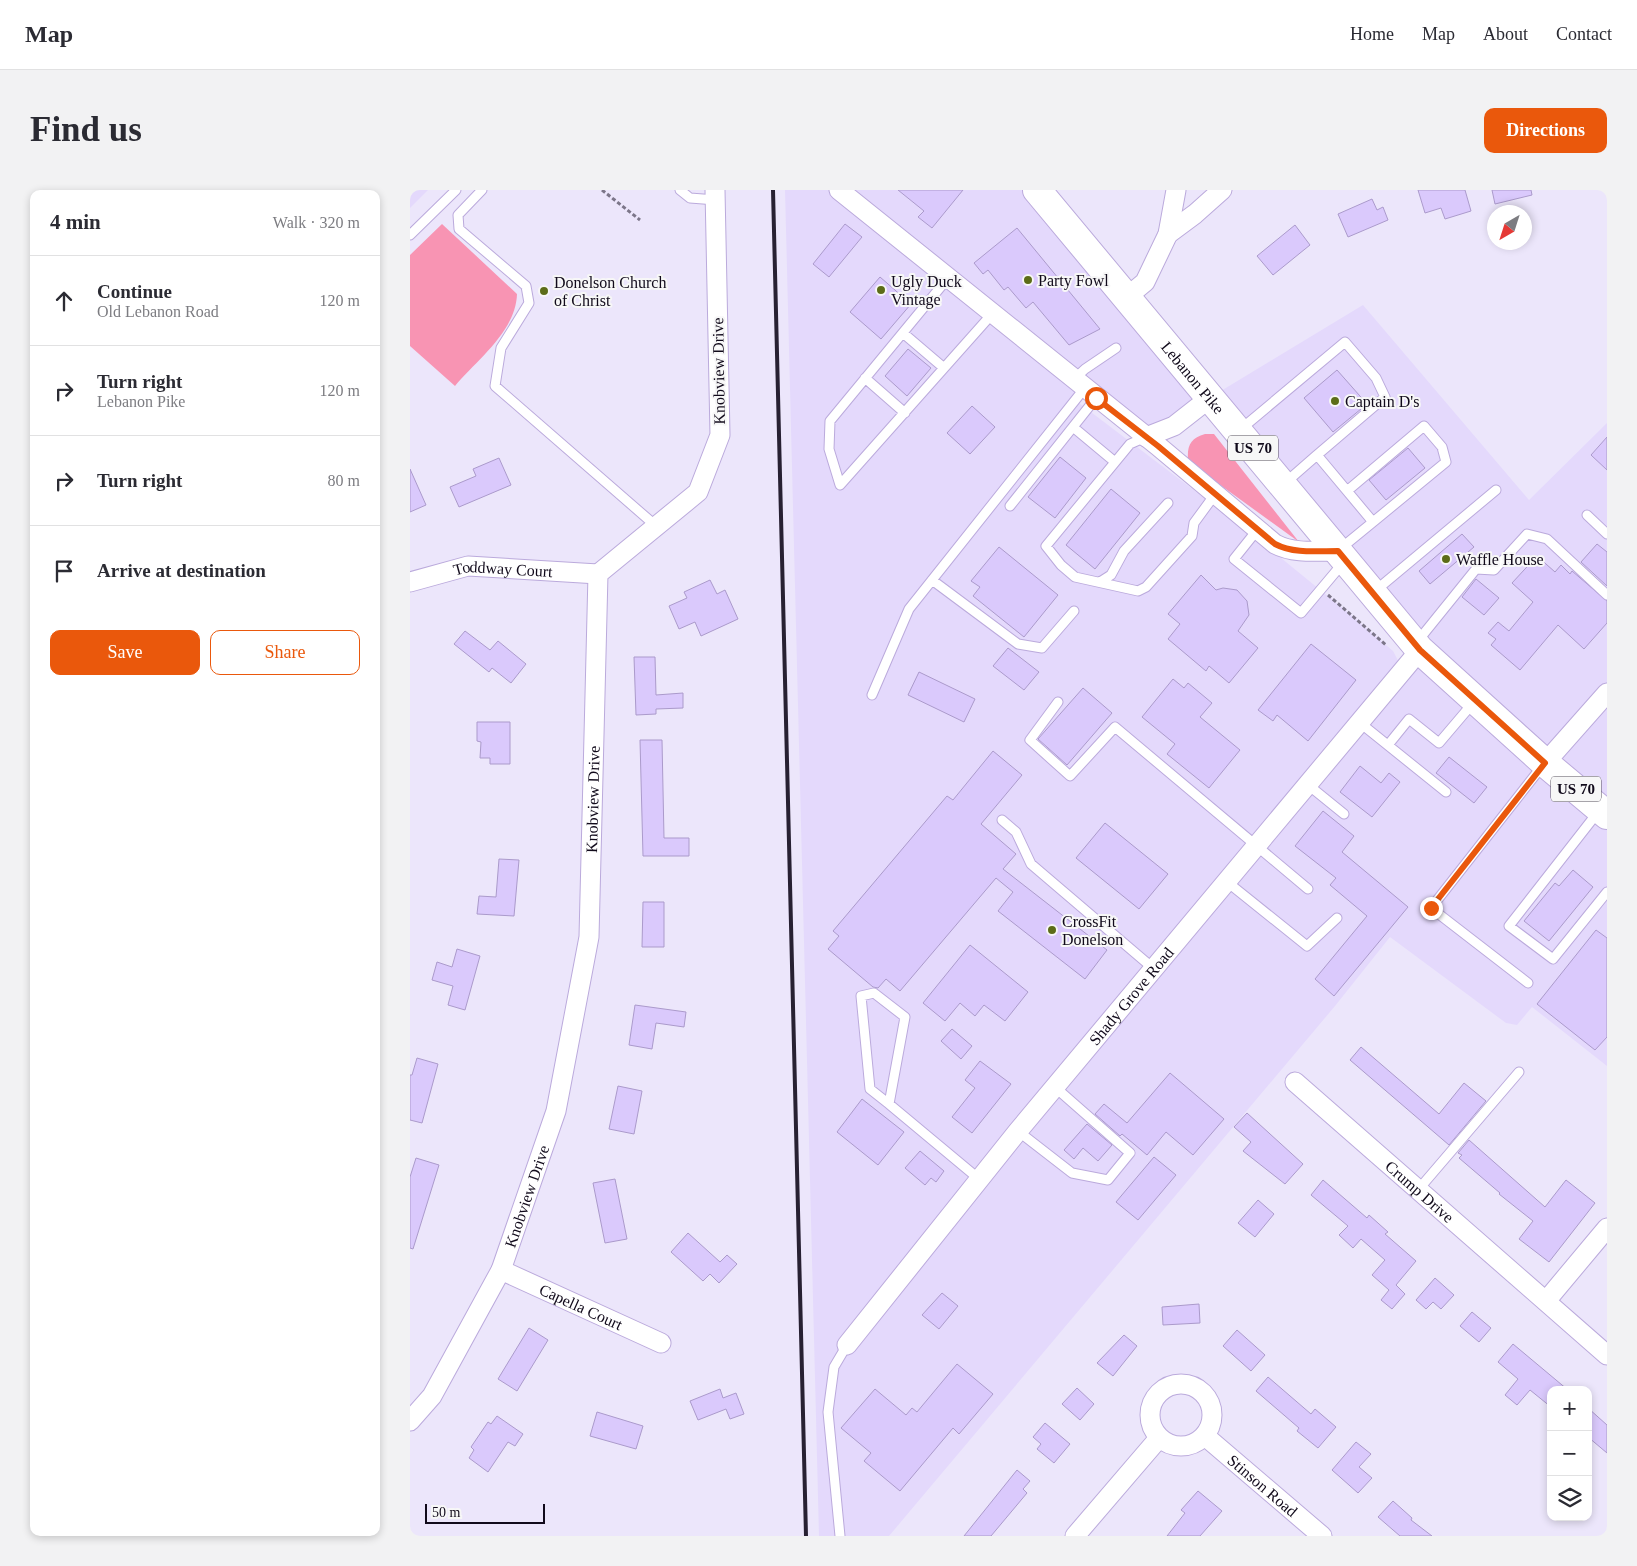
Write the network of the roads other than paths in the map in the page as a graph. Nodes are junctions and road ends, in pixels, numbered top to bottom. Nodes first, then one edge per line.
1 (456, 190) edge
2 (482, 190) edge
3 (680, 190) edge
4 (838, 190) edge
5 (1037, 190) edge
6 (1176, 190) edge
7 (1222, 190) edge
8 (715, 195) edge
9 (1168, 234) junction
10 (410, 235) edge
11 (948, 278) junction
12 (1127, 297) junction
13 (992, 314) junction
14 (902, 333) junction
15 (1116, 348) dead end
16 (944, 368) junction
17 (865, 378) junction
18 (1084, 389) junction
19 (1210, 397) junction
20 (905, 412) junction
21 (1073, 427) junction
22 (1239, 432) junction
23 (1146, 437) junction
24 (1317, 455) junction
25 (1116, 462) junction
26 (1283, 485) junction
27 (1496, 490) dead end
28 (1347, 491) junction
29 (1216, 493) junction
30 (1168, 503) dead end
31 (1010, 506) dead end
32 (1587, 515) dead end
33 (1373, 522) junction
34 (656, 526) junction
35 (1258, 529) junction
36 (1607, 534) edge
37 (1342, 555) junction
38 (598, 574) junction
39 (932, 580) junction
40 (410, 582) edge
41 (1100, 582) junction
42 (1373, 593) junction
43 (1607, 595) edge
44 (1074, 611) dead end
45 (1409, 648) junction
46 (1607, 693) edge
47 (872, 695) dead end
48 (1475, 700) junction
49 (1058, 702) dead end
50 (1358, 722) junction
51 (1388, 745) junction
52 (1545, 763) junction
53 (1307, 784) junction
54 (1446, 792) dead end
55 (1605, 808) edge
56 (1344, 814) dead end
57 (1002, 820) dead end
58 (1255, 846) junction
59 (1226, 881) junction
60 (1308, 889) dead end
61 (1607, 892) edge
62 (1337, 918) dead end
63 (1154, 969) junction
64 (1528, 984) dead end
65 (1519, 1072) dead end
66 (1294, 1082) dead end
67 (1056, 1088) junction
68 (889, 1104) junction
69 (1018, 1131) junction
70 (979, 1179) junction
71 (1418, 1190) junction
72 (1607, 1228) edge
73 (501, 1270) junction
74 (1546, 1301) junction
75 (661, 1343) dead end
76 (847, 1345) joint
77 (1607, 1355) edge
78 (410, 1422) edge
79 (1205, 1436) junction
80 (1159, 1438) junction
81 (840, 1536) edge
82 (1075, 1536) edge
83 (1322, 1536) edge

1 - 10 lane
2 - 34 lane
3 - 8 lane
4 - 11 street
5 - 12 main road, Lebanon Pike / US 70
6 - 9 street
7 - 9 street
8 - 34 street, Knobview Drive
9 - 12 street
11 - 13 street
11 - 14 lane
12 - 19 main road, Lebanon Pike / US 70
13 - 16 lane
13 - 18 street
14 - 16 lane
14 - 17 lane
15 - 18 lane
16 - 20 lane
17 - 20 lane
17 - 20 lane
18 - 21 lane
18 - 23 street
18 - 39 lane
19 - 22 main road, Lebanon Pike / US 70
19 - 23 street
21 - 25 lane
21 - 31 lane
22 - 24 lane
22 - 26 main road, Lebanon Pike / US 70
23 - 25 lane
23 - 29 street
24 - 26 lane
24 - 28 lane
25 - 41 lane
26 - 37 main road, Lebanon Pike / US 70
27 - 42 lane
28 - 33 lane
28 - 33 lane
29 - 35 street
29 - 41 lane
30 - 41 lane
32 - 36 lane
33 - 37 lane
34 - 38 street, Knobview Drive
35 - 37 street
35 - 37 lane
37 - 42 main road, Lebanon Pike / US 70
38 - 40 street, Toddway Court
38 - 73 street, Knobview Drive
39 - 44 lane
39 - 47 lane
42 - 45 main road, Lebanon Pike / US 70
43 - 45 lane
45 - 48 main road, Lebanon Pike / US 70
45 - 50 street, Shady Grove Road
46 - 52 street
48 - 51 lane
48 - 52 main road, Lebanon Pike / US 70
49 - 58 lane
50 - 51 lane
50 - 53 street, Shady Grove Road
51 - 54 lane
52 - 55 main road, Lebanon Pike / US 70
52 - 64 lane
53 - 56 lane
53 - 58 street, Shady Grove Road
55 - 61 lane
57 - 63 lane
58 - 59 street, Shady Grove Road
58 - 60 lane
59 - 62 lane
59 - 63 street, Shady Grove Road
63 - 67 street, Shady Grove Road
65 - 71 lane
66 - 71 street, Crump Drive
67 - 69 street, Shady Grove Road
67 - 69 lane
68 - 68 lane
68 - 70 lane
69 - 70 street, Shady Grove Road
70 - 76 street, Shady Grove Road
71 - 74 street, Crump Drive
72 - 74 street
73 - 75 street, Capella Court
73 - 78 street, Knobview Drive
74 - 77 street, Crump Drive
76 - 81 lane
79 - 80 street
79 - 80 street
79 - 83 street, Stinson Road
80 - 82 street

